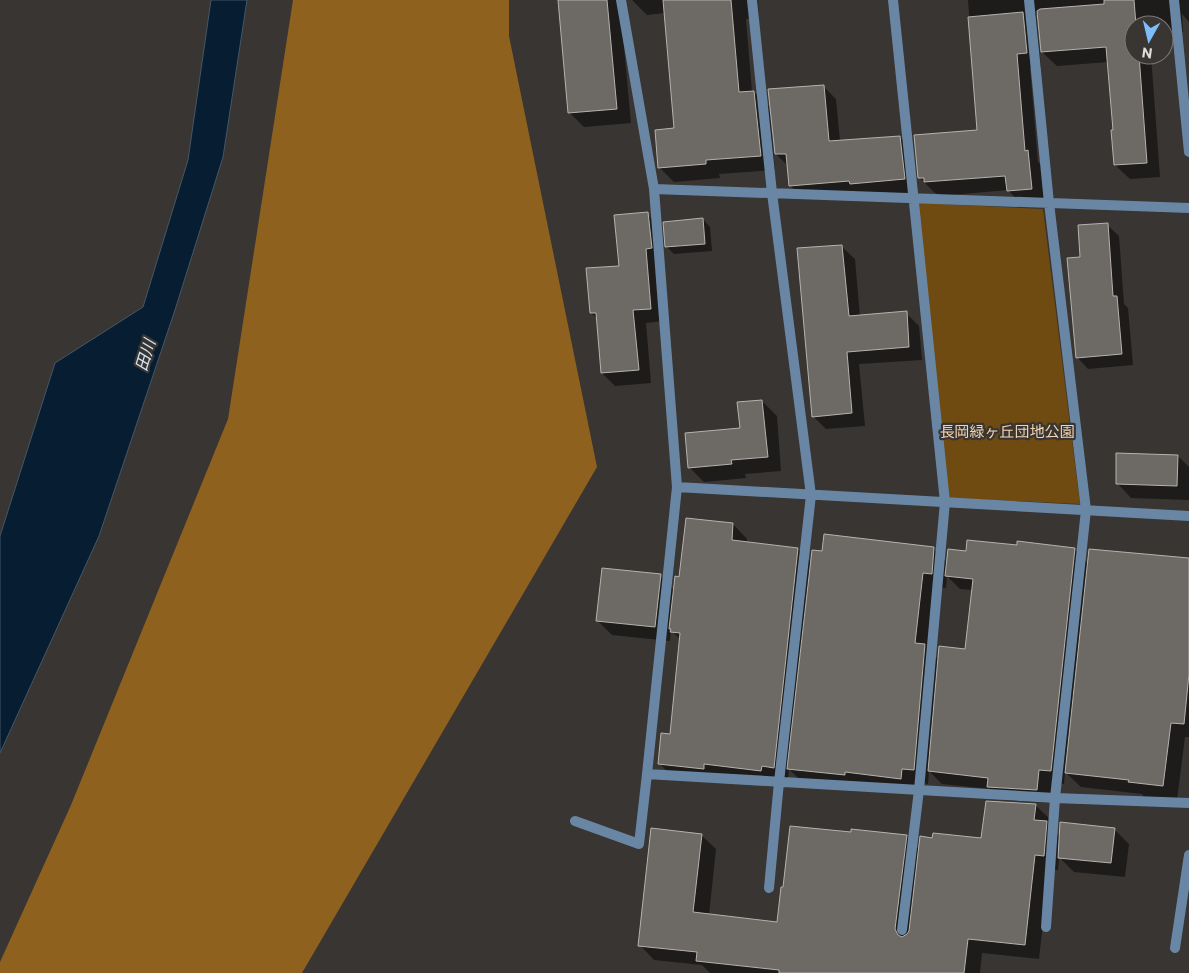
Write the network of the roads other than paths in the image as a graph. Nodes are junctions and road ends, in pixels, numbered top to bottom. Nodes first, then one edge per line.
1 (621, 0) edge
2 (752, 0) edge
3 (893, 0) edge
4 (1029, 0) edge
5 (1174, 0) edge
6 (1189, 152) edge
7 (654, 189) junction
8 (772, 193) junction
9 (913, 198) junction
10 (1049, 203) junction
11 (1189, 208) edge
12 (677, 487) junction
13 (811, 495) junction
14 (945, 502) junction
15 (1086, 510) junction
16 (1189, 516) edge
17 (647, 774) junction
18 (779, 782) junction
19 (919, 790) junction
20 (1055, 798) junction
21 (1189, 802) edge
22 (575, 821) dead end
23 (1189, 855) edge
24 (769, 888) dead end
25 (1046, 928) dead end
26 (902, 930) dead end
27 (1175, 948) dead end

1 - 7 street
2 - 8 street
3 - 9 street
4 - 10 street
5 - 6 street
7 - 8 street
7 - 12 street
8 - 9 street
8 - 13 street
9 - 10 street
9 - 14 street
10 - 11 street
10 - 15 street
12 - 13 street
12 - 17 street
13 - 14 street
13 - 18 street
14 - 15 street
14 - 19 street
15 - 16 street
15 - 20 street
17 - 18 street
17 - 22 street
18 - 19 street
18 - 24 street
19 - 20 street
19 - 26 street
20 - 21 street
20 - 25 street
23 - 27 street

